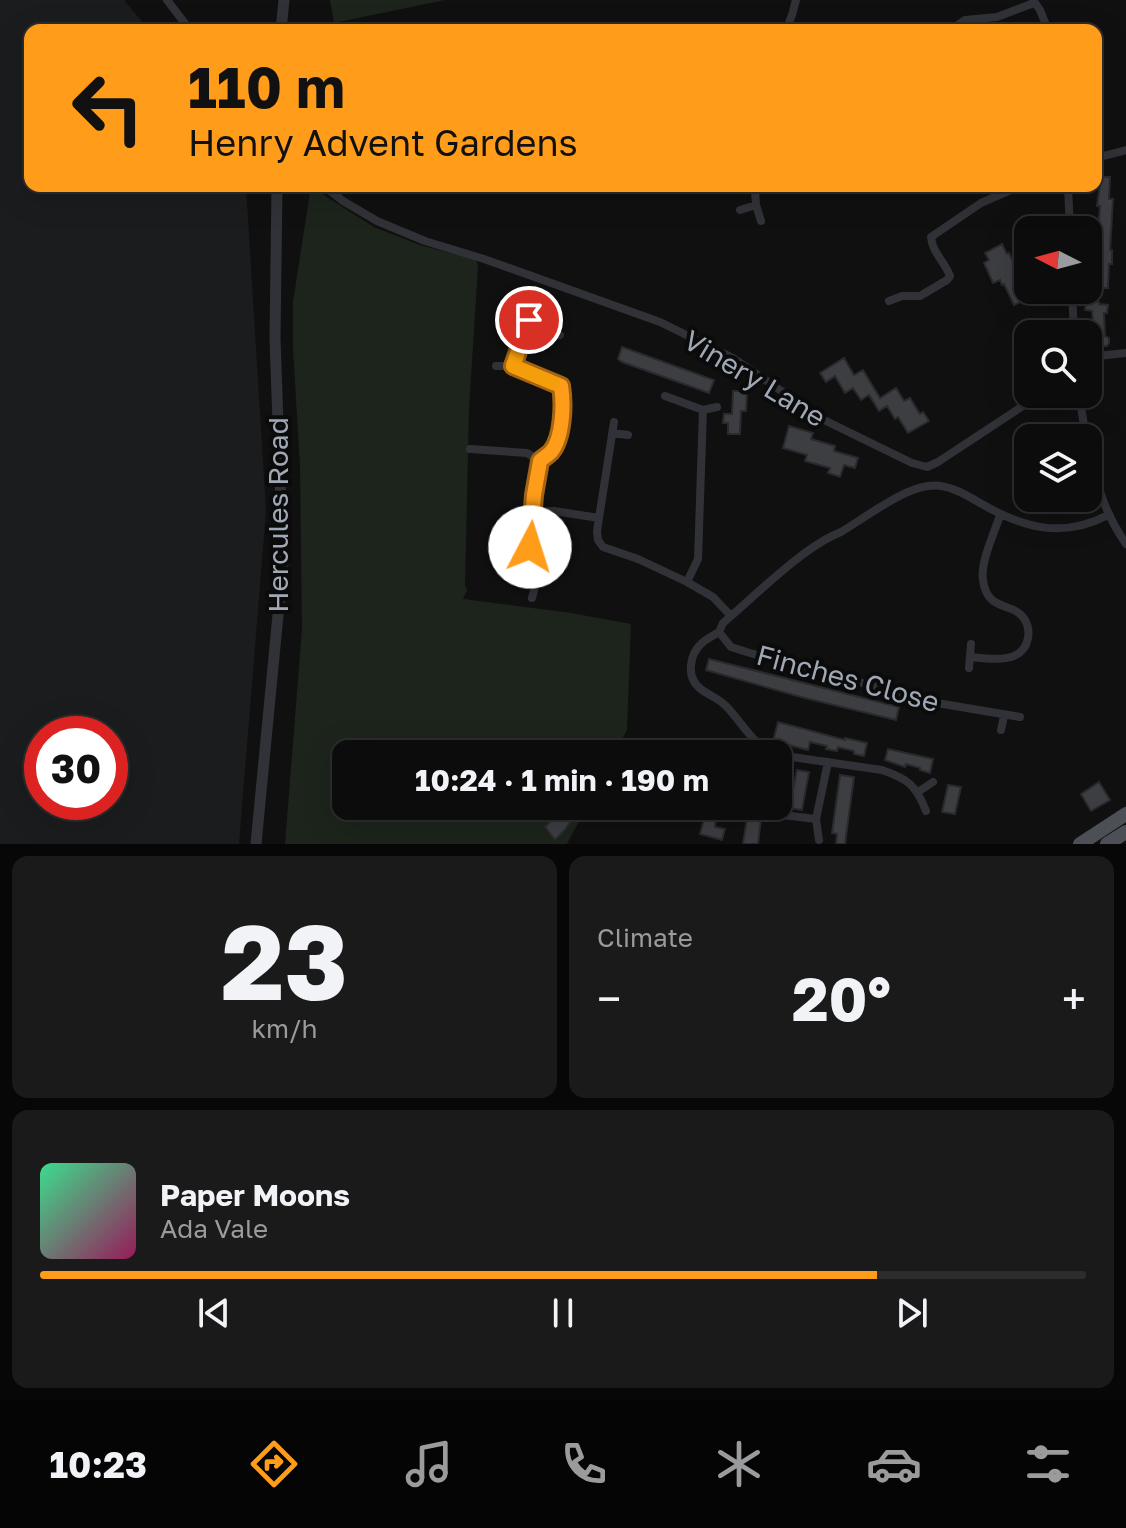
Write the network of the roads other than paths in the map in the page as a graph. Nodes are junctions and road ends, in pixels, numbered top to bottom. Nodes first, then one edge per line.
1 (167, 0) edge
2 (284, 0) edge
3 (796, 0) edge
4 (1034, 1) edge
5 (185, 24) edge
6 (282, 24) edge
7 (788, 24) edge
8 (959, 24) edge
9 (1046, 24) edge
10 (1126, 150) edge
11 (1102, 156) edge
12 (277, 192) edge
13 (332, 192) edge
14 (755, 192) edge
15 (1006, 192) edge
16 (1068, 192) edge
17 (756, 205) junction
18 (740, 210) dead end
19 (1069, 216) edge
20 (761, 221) dead end
21 (889, 301) dead end
22 (504, 307) dead end
23 (529, 320) junction
24 (560, 335) dead end
25 (1126, 353) edge
26 (1102, 356) edge
27 (496, 366) dead end
28 (513, 366) junction
29 (665, 396) dead end
30 (717, 407) dead end
31 (1020, 408) edge
32 (703, 410) junction
33 (614, 422) dead end
34 (612, 433) junction
35 (628, 435) dead end
36 (470, 449) dead end
37 (540, 461) junction
38 (1102, 500) edge
39 (534, 511) junction
40 (1000, 515) junction
41 (1108, 515) junction
42 (599, 518) junction
43 (1126, 544) edge
44 (687, 582) junction
45 (532, 598) dead end
46 (731, 616) junction
47 (719, 632) junction
48 (971, 644) dead end
49 (970, 657) junction
50 (969, 668) dead end
51 (1004, 716) junction
52 (1020, 717) dead end
53 (1001, 730) dead end
54 (753, 740) edge
55 (792, 756) edge
56 (828, 762) junction
57 (933, 782) dead end
58 (918, 792) junction
59 (926, 811) dead end
60 (1126, 814) edge
61 (792, 816) edge
62 (816, 819) junction
63 (1126, 832) edge
64 (819, 840) dead end
65 (256, 844) edge
66 (1080, 844) edge
67 (1107, 844) edge

1 - 5 street
2 - 6 street
3 - 7 street
4 - 8 street
4 - 9 street
10 - 11 street
12 - 65 street, Hercules Road
13 - 31 street, Vinery Lane
14 - 17 street
15 - 21 street
16 - 19 street
17 - 18 street
17 - 20 street
22 - 23 street
23 - 24 street
23 - 28 street
25 - 26 street
27 - 28 street
28 - 37 street
29 - 32 street
30 - 32 street
32 - 44 street
33 - 34 street
34 - 35 street
34 - 42 street
36 - 37 street
37 - 39 street
38 - 41 street
39 - 42 street
39 - 45 street
40 - 41 street
40 - 46 street, Finches Close
40 - 49 street
41 - 43 street
42 - 44 street
44 - 46 street
46 - 47 street, Finches Close
47 - 51 street, Finches Close
47 - 54 street
48 - 49 street
49 - 50 street
51 - 52 street, Finches Close
51 - 53 street
55 - 56 street
56 - 58 street
56 - 62 street
57 - 58 street
58 - 59 street
60 - 66 main road
61 - 62 street
62 - 64 street
63 - 67 main road

